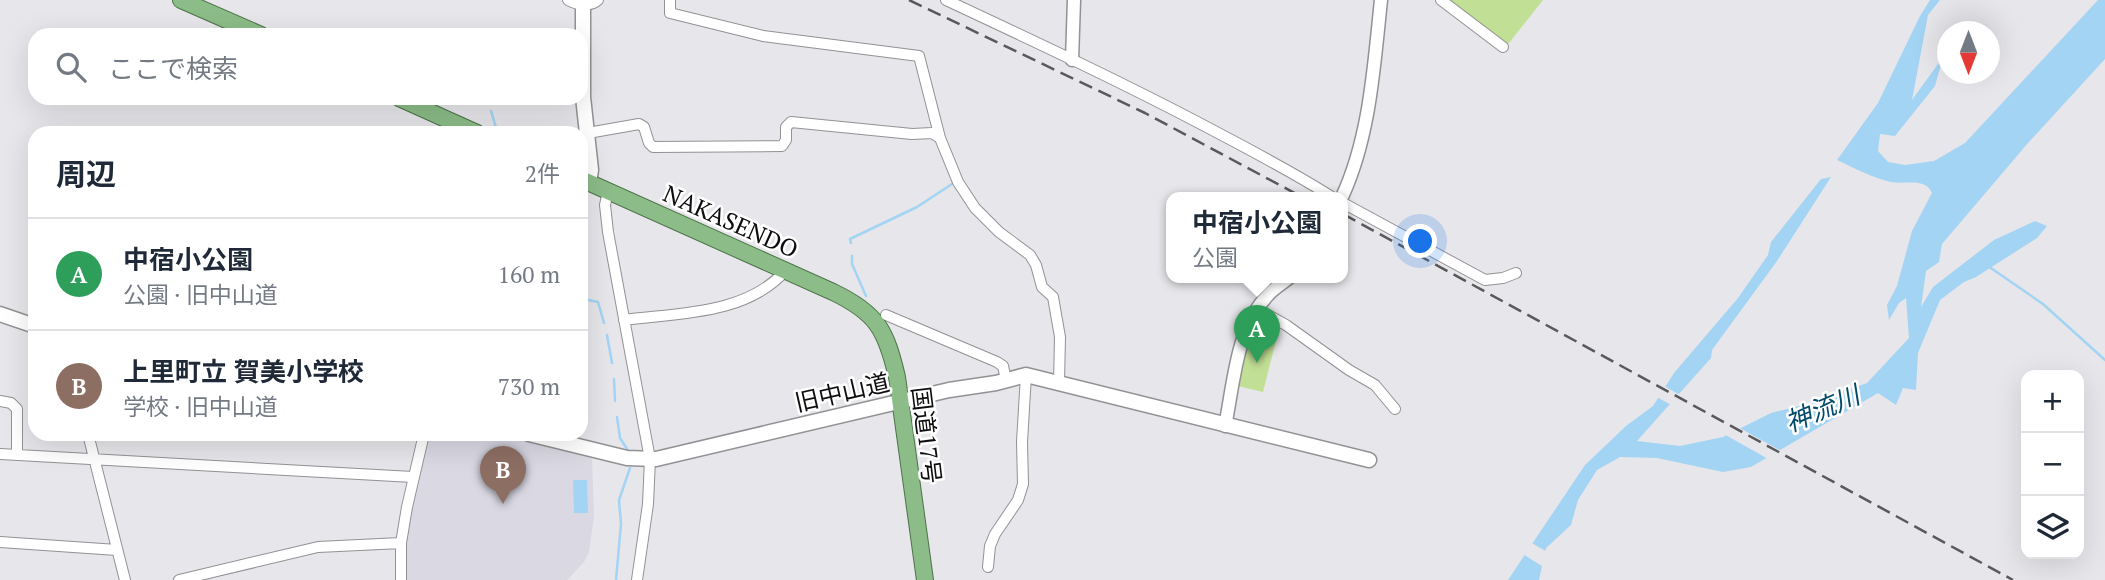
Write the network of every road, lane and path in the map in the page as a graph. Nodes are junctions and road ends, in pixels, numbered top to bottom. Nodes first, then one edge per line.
1 (181, 0) edge
2 (568, 0) edge
3 (598, 0) edge
4 (670, 0) edge
5 (946, 0) edge
6 (1074, 0) edge
7 (1381, 0) edge
8 (1441, 0) edge
9 (583, 2) edge
10 (242, 28) edge
11 (583, 28) edge
12 (1503, 47) dead end
13 (1073, 60) junction
14 (415, 105) edge
15 (584, 105) edge
16 (461, 126) edge
17 (587, 126) edge
18 (588, 133) joint
19 (940, 138) junction
20 (588, 176) edge
21 (588, 182) edge
22 (608, 191) junction
23 (1324, 192) edge
24 (1344, 192) edge
25 (1348, 207) edge
26 (785, 271) junction
27 (1516, 274) dead end
28 (1283, 283) edge
29 (861, 306) joint
30 (1257, 309) junction
31 (0, 314) edge
32 (886, 315) dead end
33 (624, 320) junction
34 (28, 324) edge
35 (1026, 375) junction
36 (1006, 380) junction
37 (1059, 382) junction
38 (0, 401) edge
39 (900, 402) junction
40 (1395, 410) dead end
41 (1225, 426) junction
42 (91, 441) edge
43 (423, 441) edge
44 (557, 441) edge
45 (0, 454) edge
46 (17, 455) junction
47 (650, 459) junction
48 (95, 460) junction
49 (1369, 460) dead end
50 (414, 477) junction
51 (0, 542) edge
52 (401, 543) junction
53 (117, 551) junction
54 (988, 567) dead end
55 (125, 580) edge
56 (179, 580) edge
57 (401, 580) edge
58 (637, 580) edge
59 (925, 580) edge

1 - 10 highway
2 - 9 street
3 - 9 street
4 - 19 street
5 - 13 street
6 - 13 street
7 - 24 street
8 - 12 street
9 - 11 main road
13 - 23 street
14 - 16 highway
15 - 17 main road
18 - 19 street
18 - 20 main road
19 - 37 street
21 - 22 highway, NAKASENDO
22 - 26 highway, NAKASENDO
22 - 33 street
25 - 27 street
26 - 29 highway, NAKASENDO
26 - 33 street
28 - 30 street
29 - 39 highway, 国道17号
30 - 40 street
30 - 41 street
31 - 34 main road
32 - 36 street
33 - 47 street
35 - 36 main road, 旧中山道
35 - 37 main road, 旧中山道
35 - 54 street
36 - 39 main road, 旧中山道
37 - 41 main road, 旧中山道
38 - 46 street
39 - 47 main road, 旧中山道
39 - 59 highway, 国道17号
41 - 49 main road, 旧中山道
42 - 48 street
43 - 50 street
44 - 47 main road, 旧中山道
45 - 46 street
46 - 48 street
47 - 58 street
48 - 50 street
48 - 53 street
50 - 52 street
51 - 53 street
52 - 56 street
52 - 57 street
53 - 55 street

